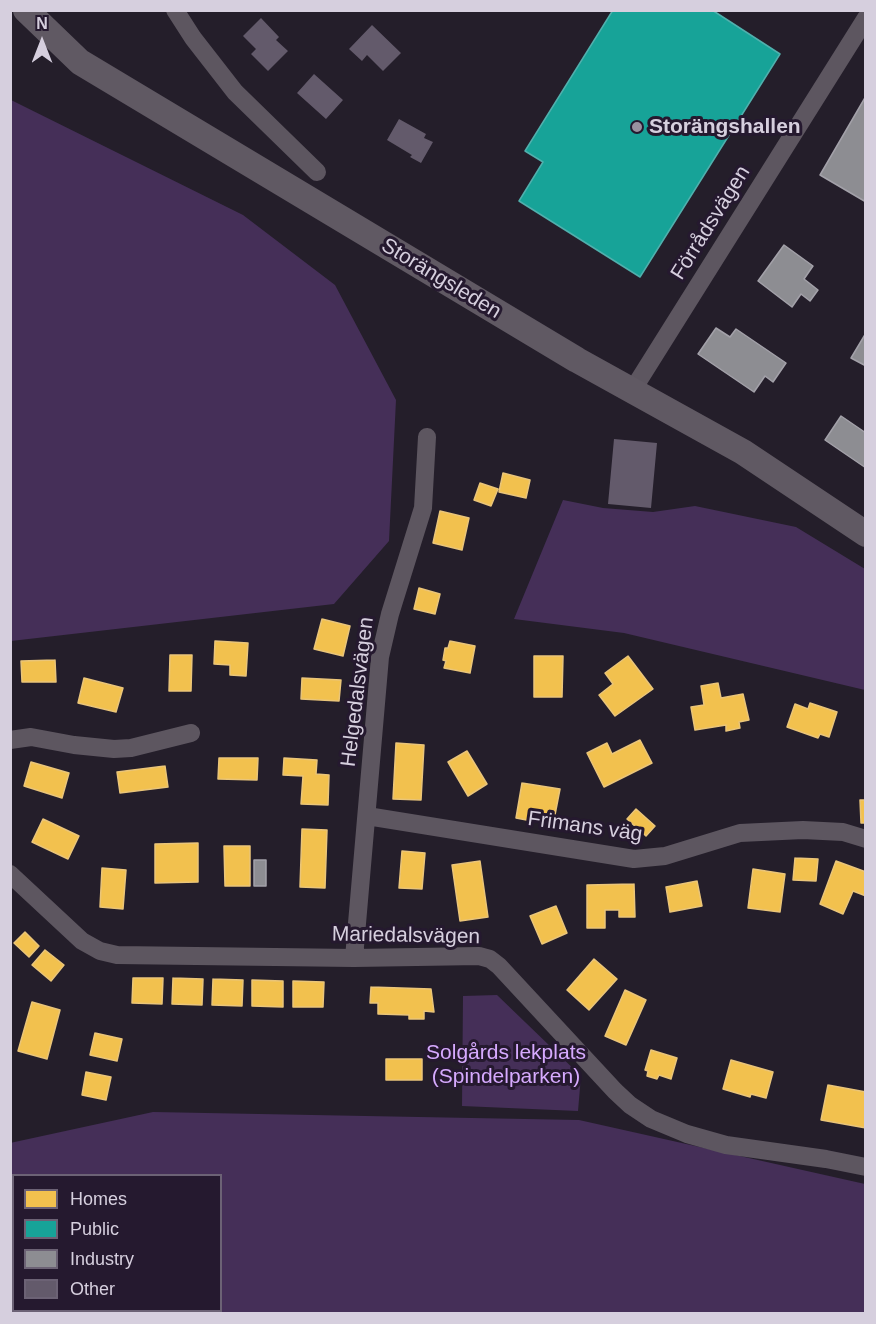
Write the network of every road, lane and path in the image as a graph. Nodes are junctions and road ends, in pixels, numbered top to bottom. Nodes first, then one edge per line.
1 (26, 10) edge
2 (175, 10) edge
3 (866, 18) edge
4 (317, 171) dead end
5 (632, 391) junction
6 (427, 437) dead end
7 (866, 534) edge
8 (191, 733) dead end
9 (10, 740) edge
10 (367, 816) junction
11 (866, 839) edge
12 (10, 874) edge
13 (354, 958) junction
14 (866, 1167) edge

1 - 5 main road, Storängsleden
2 - 4 street
3 - 5 street, Förrådsvägen
5 - 7 main road, Storängsleden
6 - 10 street, Helgedalsvägen
8 - 9 street
10 - 11 street, Frimans väg
10 - 13 street, Helgedalsvägen
12 - 13 street, Mariedalsvägen
13 - 14 street, Mariedalsvägen

